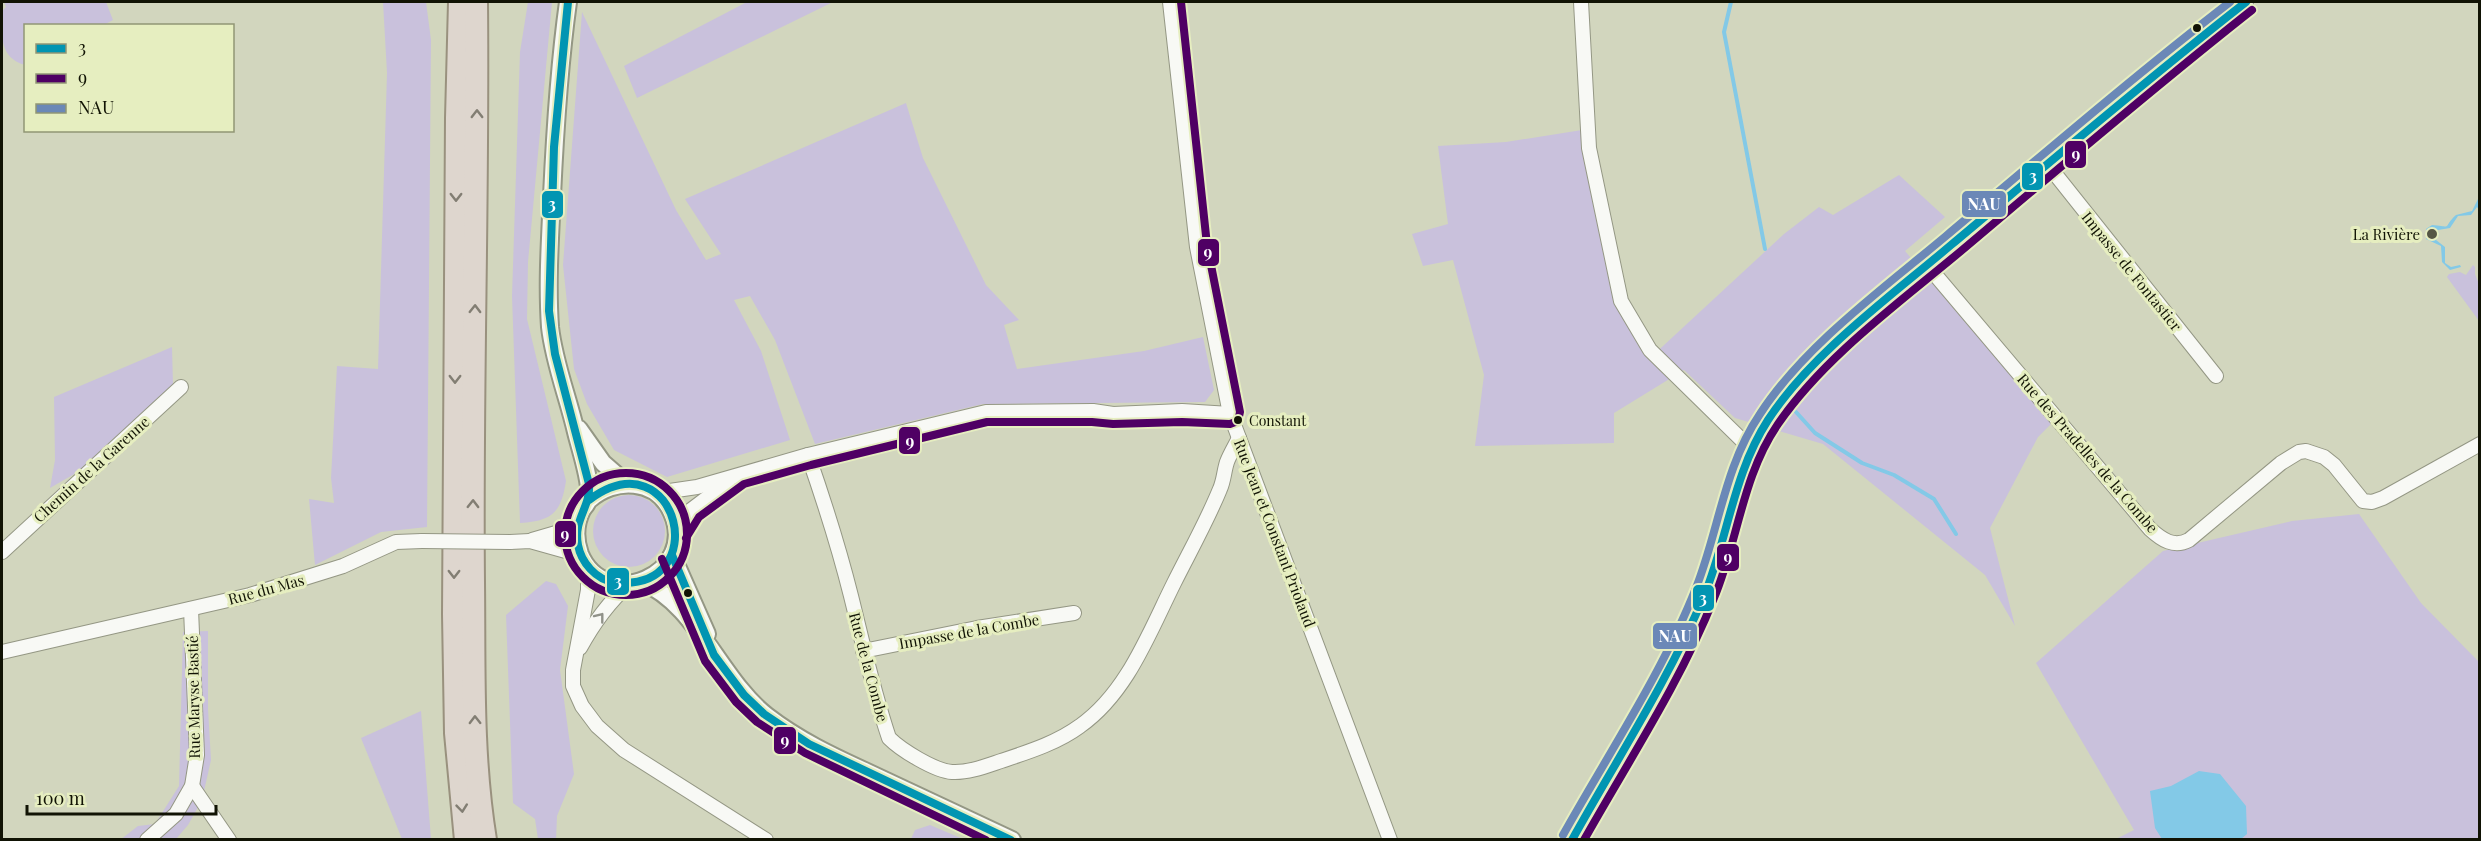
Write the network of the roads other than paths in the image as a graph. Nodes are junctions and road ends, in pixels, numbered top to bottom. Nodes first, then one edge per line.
1 (449, 2) edge
2 (460, 2) edge
3 (476, 2) edge
4 (490, 2) edge
5 (568, 2) edge
6 (1170, 2) edge
7 (1581, 2) edge
8 (2246, 2) edge
9 (477, 71) junction
10 (457, 118) junction
11 (2048, 165) junction
12 (1927, 265) junction
13 (2216, 376) dead end
14 (181, 387) dead end
15 (1230, 414) junction
16 (574, 423) junction
17 (1239, 438) junction
18 (2480, 444) edge
19 (1751, 449) junction
20 (808, 455) junction
21 (740, 474) junction
22 (627, 484) junction
23 (656, 493) junction
24 (589, 500) junction
25 (578, 520) junction
26 (677, 533) junction
27 (530, 541) junction
28 (2, 552) edge
29 (672, 555) junction
30 (584, 561) junction
31 (635, 583) junction
32 (191, 609) junction
33 (1074, 613) dead end
34 (863, 651) junction
35 (2, 652) edge
36 (576, 655) junction
37 (714, 655) junction
38 (192, 786) junction
39 (147, 840) edge
40 (229, 840) edge
41 (466, 840) edge
42 (485, 840) edge
43 (766, 840) edge
44 (1012, 840) edge
45 (1390, 840) edge
46 (1572, 840) edge

1 - 10 highway
2 - 10 highway
3 - 9 highway
4 - 9 highway
5 - 16 street
6 - 15 street, Rue Jean et Constant Priolaud
7 - 19 street
8 - 11 street
42 -> 9 highway
10 -> 41 highway
11 - 12 street
11 - 13 street, Impasse de Fontastier
12 - 18 street, Rue des Pradelles de la Combe
12 - 19 street
14 - 28 street, Chemin de la Garenne
15 - 17 street, Rue Jean et Constant Priolaud
15 - 20 street
16 - 22 street
16 - 24 street
17 - 34 street, Rue de la Combe
17 - 45 street, Rue Jean et Constant Priolaud
19 - 46 street
20 - 21 street
20 - 34 street, Rue de la Combe
21 - 23 street
21 - 26 street
22 - 23 street
22 - 24 street
23 - 26 street
24 - 25 street
25 - 27 street, Rue du Mas
25 - 30 street
26 - 29 street
27 - 30 street, Rue du Mas
27 - 32 street, Rue du Mas, bridge
29 - 31 street
29 - 37 street
30 - 31 street
30 - 36 street
36 -> 31 street
31 - 37 street
32 - 35 street, Rue du Mas
32 - 38 street, Rue Maryse Bastié
33 - 34 street, Impasse de la Combe
36 - 43 street
37 - 44 street
38 - 39 street, Rue Maryse Bastié
38 - 40 street

